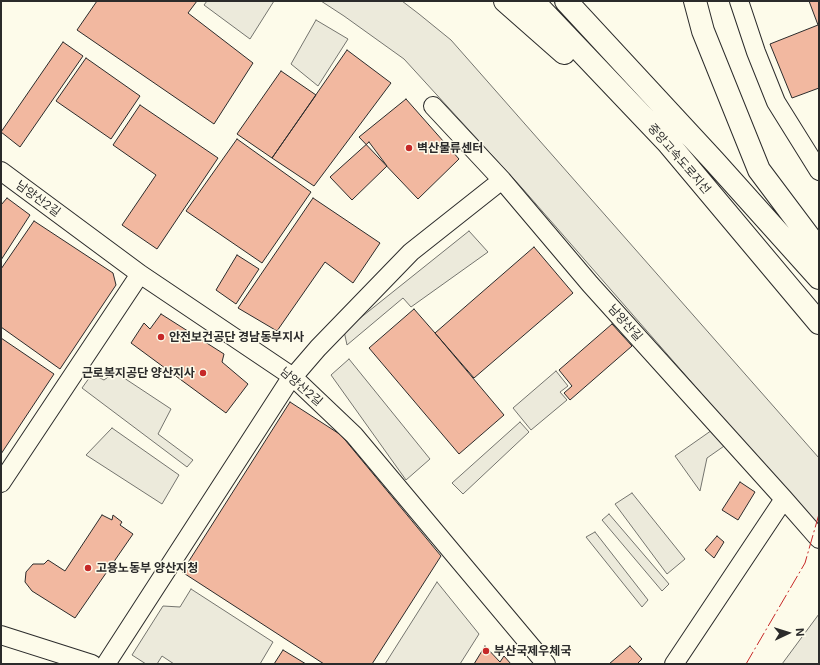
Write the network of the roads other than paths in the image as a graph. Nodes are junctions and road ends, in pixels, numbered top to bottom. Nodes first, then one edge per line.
1 (505, 1) edge
2 (533, 1) edge
3 (566, 1) edge
4 (695, 1) edge
5 (739, 1) edge
6 (433, 106) dead end
7 (668, 143) junction
8 (1, 171) edge
9 (819, 171) edge
10 (502, 180) junction
11 (819, 250) edge
12 (140, 274) junction
13 (819, 278) edge
14 (819, 323) edge
15 (293, 377) junction
16 (1, 483) edge
17 (784, 499) junction
18 (819, 539) edge
19 (1, 634) edge
20 (92, 664) edge
21 (106, 664) edge
22 (546, 664) edge
23 (674, 664) edge

1 - 7 highway
2 - 7 highway, 중앙고속도로지선
3 - 13 highway, 중앙고속도로지선
4 - 11 highway
5 - 9 street
6 - 10 street, 남양산길
7 - 14 highway, 중앙고속도로지선
8 - 12 street, 남양산2길
10 - 15 street
10 - 17 street, 남양산길
12 - 15 street, 남양산2길
12 - 16 street
15 - 21 street
15 - 22 street, 남양산2길
17 - 18 street, 남양산길
17 - 23 street
19 - 20 street

